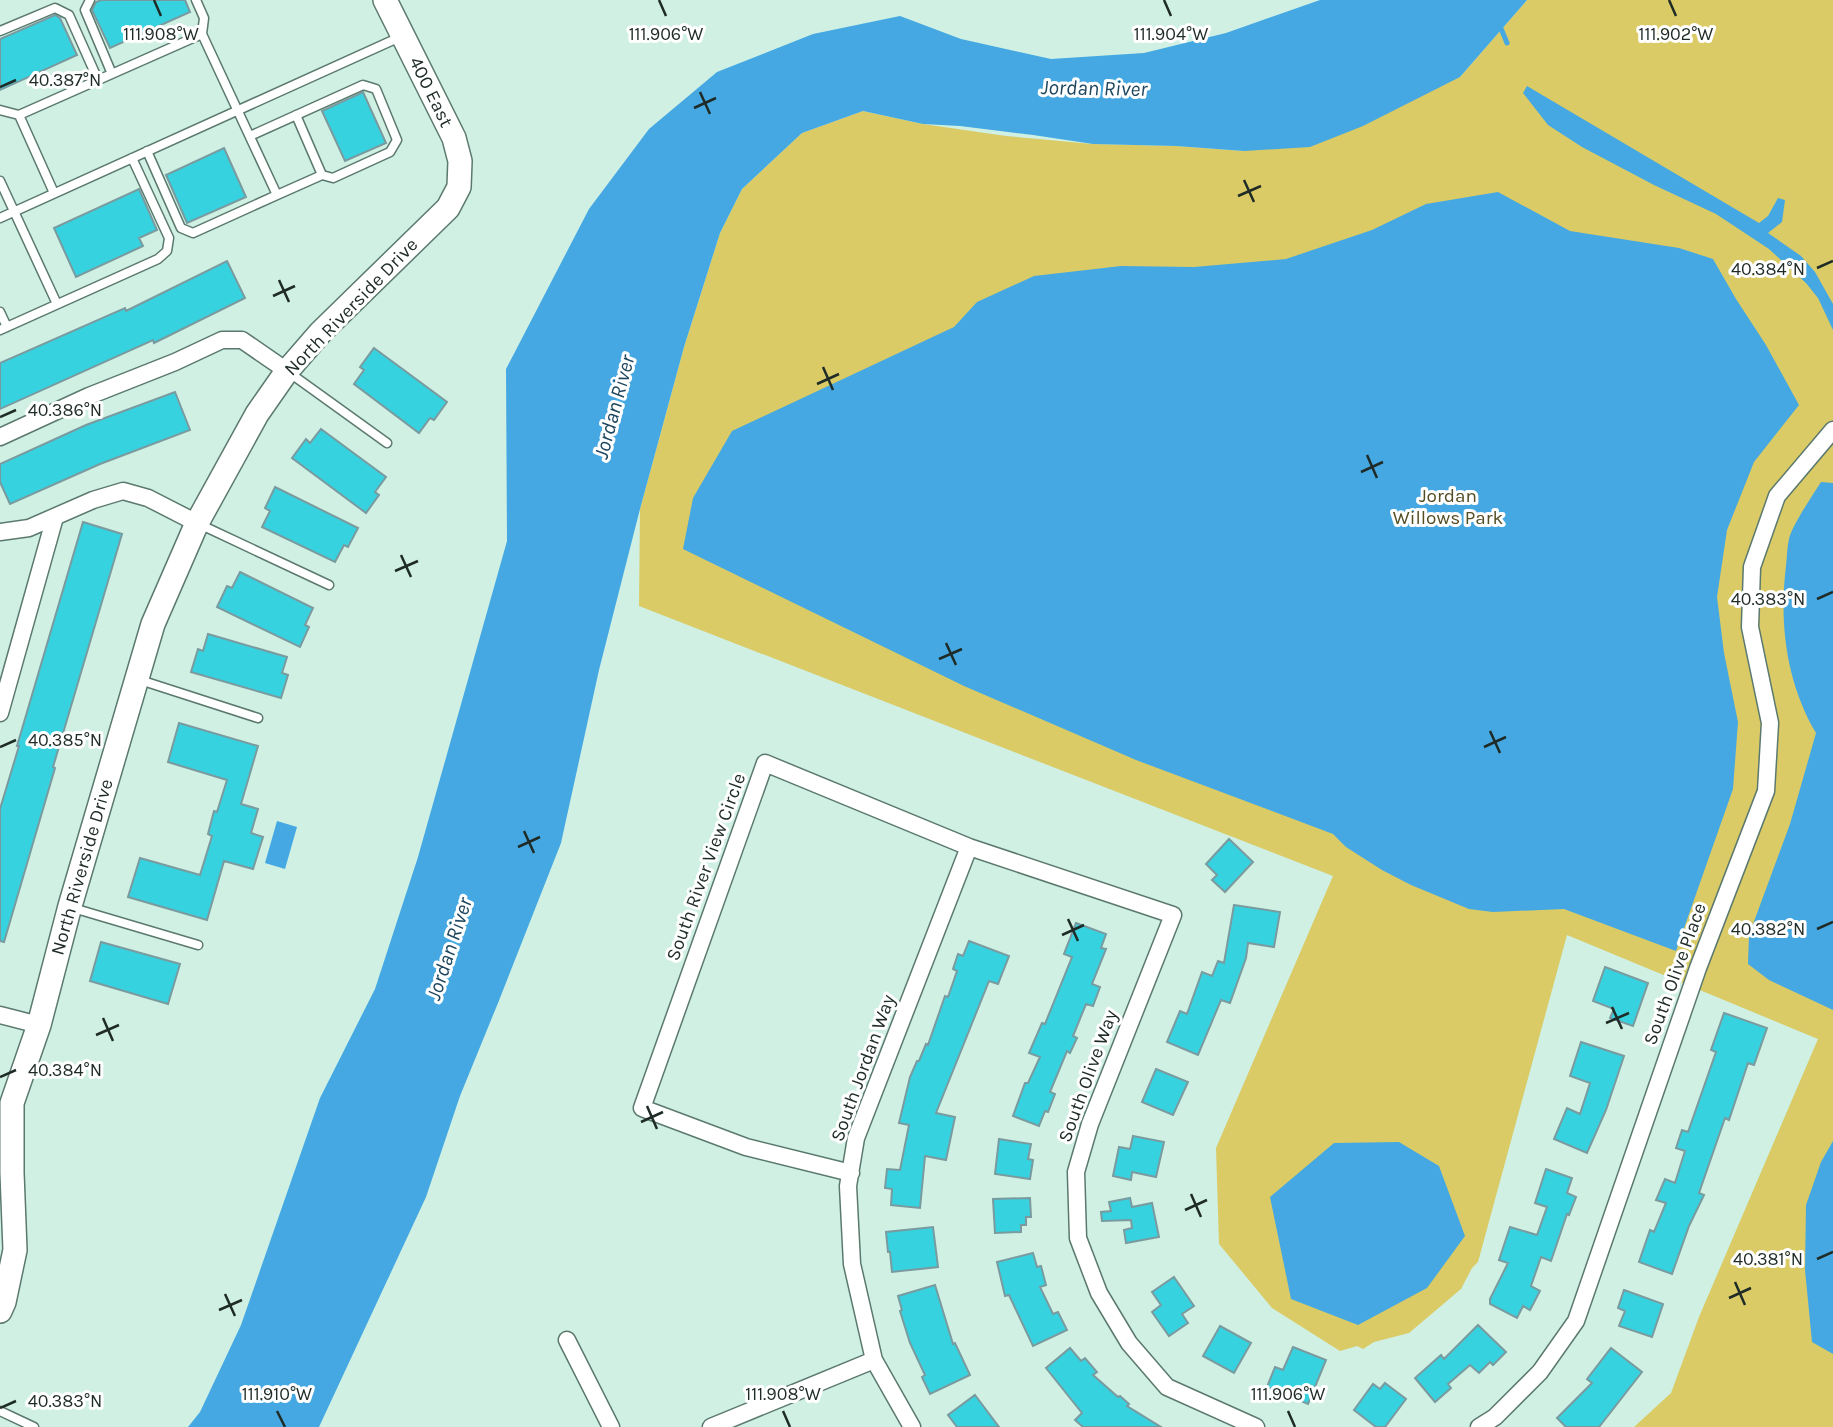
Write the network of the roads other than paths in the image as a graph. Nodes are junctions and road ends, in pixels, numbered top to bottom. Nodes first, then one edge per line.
1 (90, 0) edge
2 (196, 0) edge
3 (385, 0) edge
4 (0, 31) edge
5 (202, 34) junction
6 (403, 36) junction
7 (111, 74) junction
8 (98, 80) junction
9 (0, 110) edge
10 (237, 111) junction
11 (19, 115) junction
12 (296, 115) junction
13 (250, 136) junction
14 (147, 151) junction
15 (132, 158) junction
16 (322, 176) junction
17 (0, 181) edge
18 (459, 187) joint
19 (54, 193) junction
20 (277, 195) junction
21 (14, 211) junction
22 (0, 218) edge
23 (57, 304) junction
24 (0, 312) edge
25 (3, 328) edge
26 (287, 371) junction
27 (1833, 430) edge
28 (0, 437) edge
29 (387, 443) dead end
30 (55, 517) junction
31 (197, 523) junction
32 (0, 532) edge
33 (329, 585) dead end
34 (137, 679) junction
35 (0, 713) edge
36 (258, 718) dead end
37 (969, 847) junction
38 (69, 906) junction
39 (1173, 915) joint
40 (198, 945) dead end
41 (0, 1015) edge
42 (39, 1025) junction
43 (6, 1173) edge
44 (851, 1173) junction
45 (0, 1311) edge
46 (567, 1340) dead end
47 (874, 1360) junction
48 (0, 1411) edge
49 (34, 1427) edge
50 (611, 1427) edge
51 (711, 1427) edge
52 (912, 1427) edge
53 (1256, 1427) edge
54 (1479, 1427) edge

1 - 7 lane
2 - 5 lane
3 - 6 street, 400 East
4 - 8 lane
5 - 7 lane
5 - 10 lane
6 - 10 lane
6 - 18 street, 400 East
7 - 8 lane
8 - 11 lane
9 - 11 lane
10 - 13 lane
10 - 14 lane
11 - 19 lane
12 - 13 lane
12 - 16 lane
12 - 16 lane
13 - 20 lane
14 - 15 lane
14 - 20 lane
15 - 19 lane
15 - 23 lane
16 - 20 lane
17 - 21 lane
18 - 26 street, North Riverside Drive
19 - 21 lane
21 - 22 lane
21 - 23 lane
23 - 25 lane
24 - 25 lane
26 - 28 street
26 - 29 lane
26 - 31 street, North Riverside Drive
27 - 54 street, South Olive Place
30 - 31 street
30 - 32 street
30 - 35 street
31 - 33 lane
31 - 34 street, North Riverside Drive
34 - 36 lane
34 - 38 street, North Riverside Drive
37 - 39 street, South River View Circle
37 - 44 street, South Jordan Way
37 - 44 street, South River View Circle
38 - 40 lane
38 - 42 street, North Riverside Drive
39 - 53 street, South Olive Way
41 - 42 street
42 - 43 street, North Riverside Drive
43 - 45 street, North Riverside Drive
44 - 47 street, South Jordan Way
46 - 50 street
47 - 51 street
47 - 52 street, South Jordan Way
48 - 49 lane

